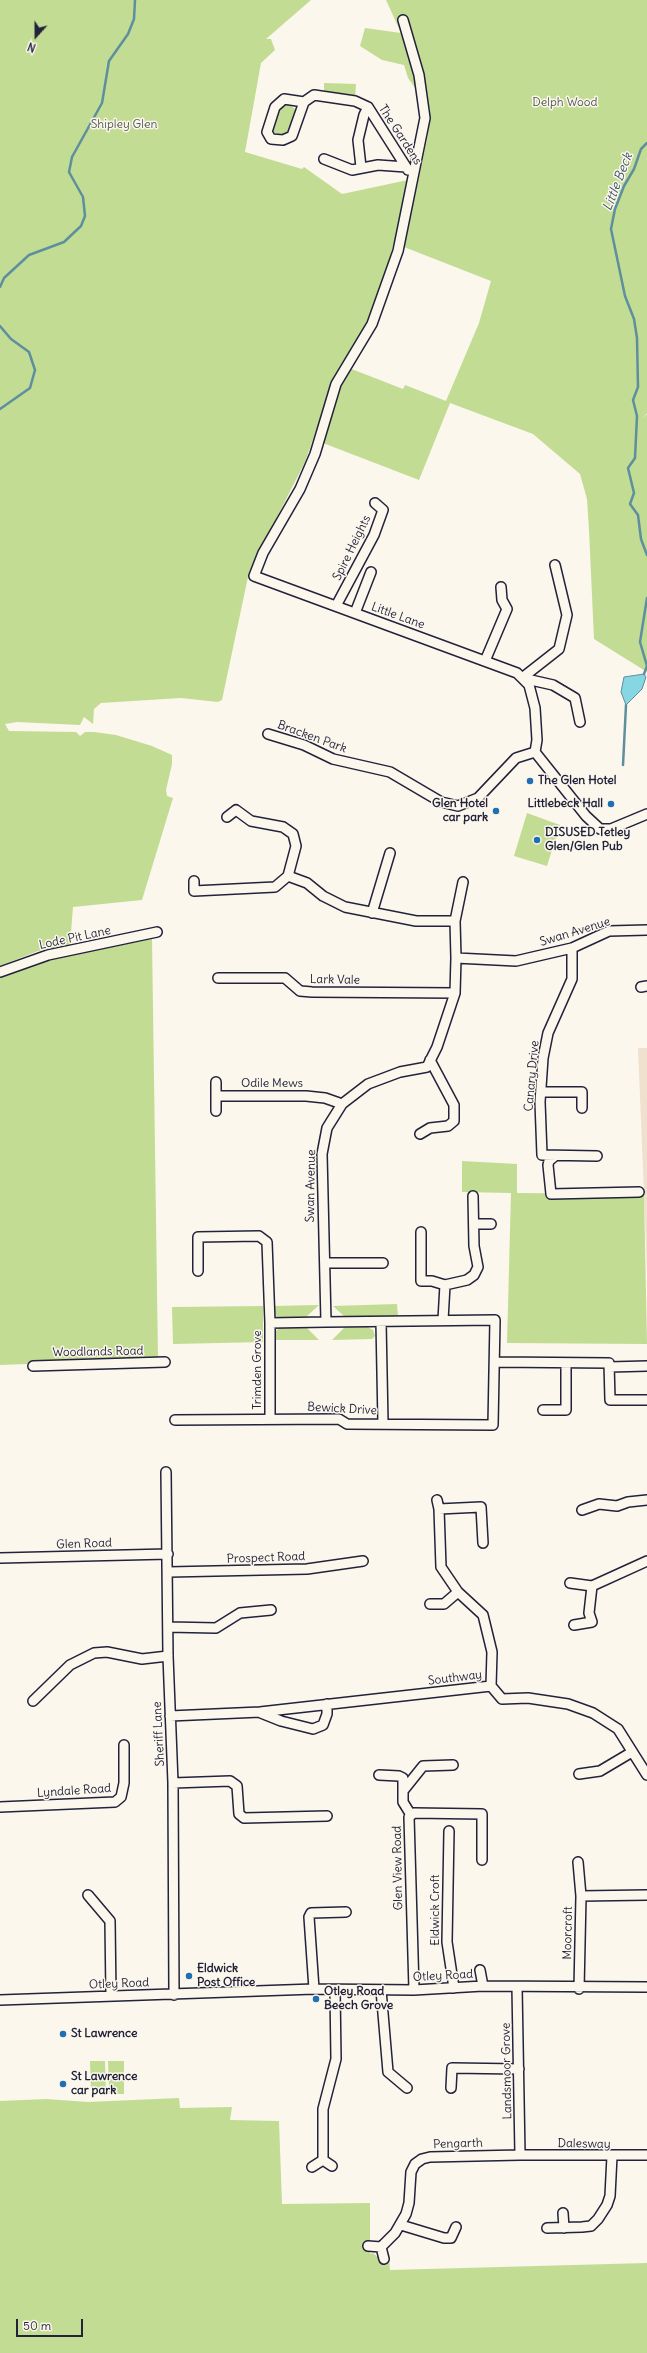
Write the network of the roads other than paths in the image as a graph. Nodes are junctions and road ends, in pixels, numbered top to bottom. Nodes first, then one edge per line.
1 (403, 20) dead end
2 (304, 102) junction
3 (368, 107) junction
4 (324, 159) dead end
5 (361, 167) junction
6 (406, 167) junction
7 (413, 176) junction
8 (375, 503) dead end
9 (556, 565) dead end
10 (371, 572) dead end
11 (501, 586) dead end
12 (336, 606) junction
13 (355, 614) junction
14 (485, 661) junction
15 (522, 678) junction
16 (580, 722) dead end
17 (268, 734) dead end
18 (535, 752) junction
19 (647, 814) edge
20 (227, 817) dead end
21 (390, 853) dead end
22 (288, 876) junction
23 (194, 881) dead end
24 (463, 882) dead end
25 (372, 913) junction
26 (455, 921) junction
27 (647, 930) edge
28 (157, 932) dead end
29 (572, 948) junction
30 (456, 958) junction
31 (0, 972) edge
32 (218, 978) dead end
33 (455, 993) junction
34 (430, 1060) junction
35 (216, 1082) dead end
36 (540, 1092) junction
37 (216, 1096) junction
38 (342, 1104) junction
39 (582, 1108) dead end
40 (216, 1111) dead end
41 (420, 1134) dead end
42 (555, 1156) junction
43 (597, 1156) dead end
44 (639, 1192) dead end
45 (473, 1196) dead end
46 (474, 1224) junction
47 (491, 1224) dead end
48 (421, 1232) dead end
49 (325, 1263) junction
50 (383, 1263) dead end
51 (198, 1270) dead end
52 (444, 1285) junction
53 (443, 1320) junction
54 (270, 1322) junction
55 (326, 1322) junction
56 (381, 1322) junction
57 (165, 1362) dead end
58 (495, 1362) junction
59 (566, 1363) junction
60 (33, 1366) dead end
61 (647, 1366) edge
62 (609, 1367) junction
63 (647, 1400) edge
64 (543, 1410) dead end
65 (270, 1418) junction
66 (175, 1420) dead end
67 (383, 1423) junction
68 (166, 1472) dead end
69 (647, 1500) edge
70 (582, 1510) dead end
71 (483, 1543) dead end
72 (168, 1554) junction
73 (0, 1558) edge
74 (363, 1562) dead end
75 (647, 1562) edge
76 (169, 1572) junction
77 (570, 1583) dead end
78 (592, 1586) junction
79 (458, 1592) junction
80 (430, 1604) dead end
81 (271, 1610) dead end
82 (574, 1625) dead end
83 (168, 1627) junction
84 (168, 1656) junction
85 (491, 1686) junction
86 (33, 1701) dead end
87 (327, 1704) junction
88 (260, 1712) junction
89 (170, 1716) junction
90 (124, 1745) dead end
91 (632, 1752) junction
92 (453, 1765) dead end
93 (579, 1774) dead end
94 (378, 1775) dead end
95 (647, 1775) edge
96 (173, 1783) junction
97 (404, 1791) junction
98 (0, 1806) edge
99 (410, 1815) junction
100 (327, 1816) dead end
101 (449, 1832) dead end
102 (482, 1860) dead end
103 (578, 1862) dead end
104 (647, 1895) edge
105 (88, 1896) dead end
106 (581, 1896) junction
107 (346, 1912) dead end
108 (480, 1970) dead end
109 (483, 1986) junction
110 (517, 1987) junction
111 (647, 1987) edge
112 (454, 1988) junction
113 (579, 1988) junction
114 (314, 1989) junction
115 (336, 1990) junction
116 (381, 1990) junction
117 (414, 1990) junction
118 (174, 1995) junction
119 (111, 1996) junction
120 (0, 2000) edge
121 (519, 2070) junction
122 (407, 2088) dead end
123 (451, 2088) dead end
124 (520, 2155) junction
125 (647, 2155) edge
126 (612, 2156) junction
127 (323, 2160) junction
128 (332, 2166) dead end
129 (312, 2167) dead end
130 (563, 2213) dead end
131 (401, 2225) junction
132 (456, 2227) dead end
133 (547, 2228) dead end
134 (564, 2228) junction
135 (368, 2246) dead end
136 (381, 2247) junction
137 (384, 2259) dead end

1 - 7 street
2 - 2 street
2 - 3 street
3 - 5 street
3 - 6 street, The Gardens
4 - 5 street
5 - 6 street
6 - 7 street, The Gardens
7 - 12 street, Little Lane
8 - 12 street, Spire Heights
9 - 15 street
10 - 13 street
11 - 14 street
12 - 13 street, Little Lane
13 - 14 street, Little Lane
14 - 15 street, Little Lane
15 - 16 street
15 - 18 street, Little Lane
17 - 18 street, Bracken Park
18 - 19 street
20 - 22 street
21 - 25 street
22 - 23 street
22 - 25 street
24 - 26 street
25 - 26 street
26 - 30 street
27 - 29 street, Swan Avenue
28 - 31 street, Lode Pit Lane
29 - 30 street, Swan Avenue
29 - 36 street, Canary Drive
30 - 33 street
32 - 33 street, Lark Vale
33 - 34 street
34 - 38 street, Swan Avenue
34 - 41 street
35 - 37 street
36 - 39 street
36 - 42 street, Canary Drive
37 - 38 street, Odile Mews
37 - 40 street
38 - 49 street, Swan Avenue
42 - 43 street
42 - 44 street
45 - 46 street
46 - 47 street
46 - 52 street
48 - 52 street
49 - 50 street
49 - 55 street, Swan Avenue
51 - 54 street, Trimden Grove
52 - 53 street
53 - 56 street
53 - 58 street
54 - 55 street
54 - 65 street, Trimden Grove
55 - 56 street
56 - 67 street
57 - 60 street, Woodlands Road
58 - 59 street
58 - 67 street, Bewick Drive
59 - 62 street
59 - 64 street
61 - 62 street
62 - 63 street
65 - 66 street, Bewick Drive
65 - 67 street, Bewick Drive
68 - 72 street, Sheriff Lane
69 - 70 street
71 - 79 street
72 - 73 street, Glen Road
72 - 76 street, Sheriff Lane
74 - 76 street, Prospect Road
75 - 78 street
76 - 83 street, Sheriff Lane
77 - 78 street
78 - 82 street
79 - 80 street
79 - 85 street
81 - 83 street
83 - 84 street, Sheriff Lane
84 - 86 street
84 - 89 street, Sheriff Lane
85 - 87 street, Southway
85 - 91 street, Southway
87 - 88 street, Southway
87 - 88 street, Southway
88 - 89 street, Southway
89 - 96 street, Sheriff Lane
90 - 98 street, Lyndale Road
91 - 93 street
91 - 95 street, Southway
92 - 97 street
94 - 97 street
96 - 100 street
96 - 118 street, Sheriff Lane
97 - 99 street
99 - 102 street, Glen View Road
99 - 117 street, Glen View Road
101 - 112 street, Eldwick Croft
103 - 106 street
104 - 106 street, Moorcroft
105 - 119 street
106 - 113 street, Moorcroft
107 - 114 street
108 - 109 street
109 - 110 street, Otley Road
109 - 112 street, Otley Road
110 - 113 street, Otley Road
110 - 121 street, Landsmoor Grove
111 - 113 street, Otley Road
112 - 117 street, Otley Road
114 - 115 street, Otley Road
114 - 118 street, Otley Road
115 - 116 street, Otley Road
115 - 127 street
116 - 117 street, Otley Road
116 - 122 street
118 - 119 street, Otley Road
119 - 120 street, Otley Road
121 - 123 street
121 - 124 street, Landsmoor Grove
124 - 126 street, Dalesway
124 - 131 street, Pengarth
125 - 126 street, Dalesway
126 - 134 street
127 - 128 street
127 - 129 street
130 - 134 street
131 - 132 street
131 - 136 street, Pengarth
133 - 134 street
135 - 136 street
136 - 137 street

